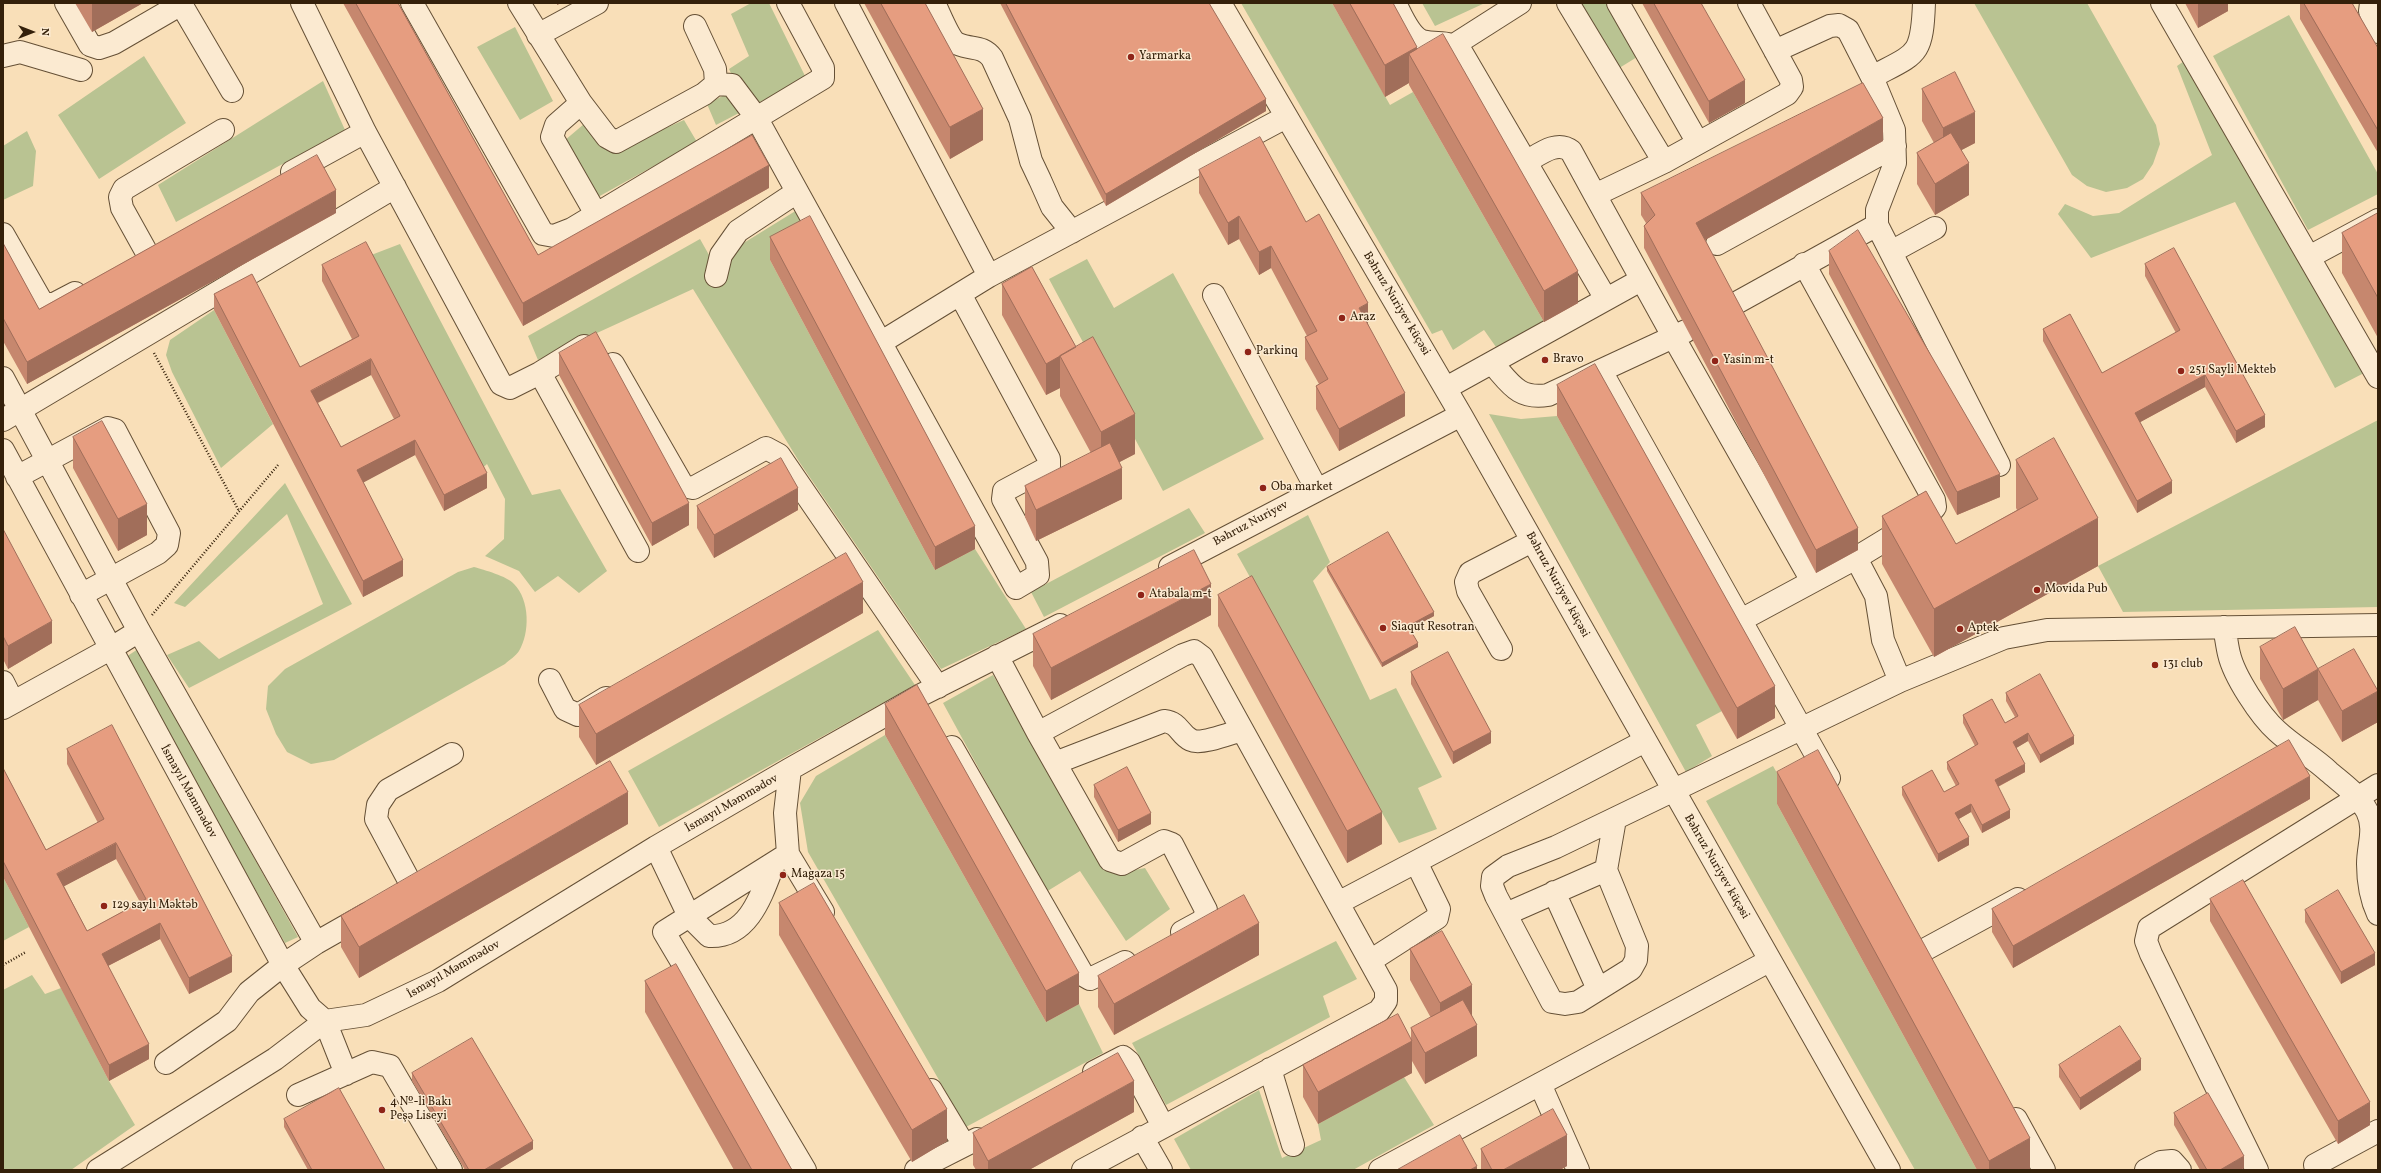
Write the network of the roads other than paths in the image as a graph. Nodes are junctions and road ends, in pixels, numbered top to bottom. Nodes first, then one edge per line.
1 (66, 3) edge
2 (302, 3) edge
3 (412, 3) edge
4 (519, 3) edge
5 (597, 3) edge
6 (788, 3) edge
7 (846, 3) edge
8 (934, 3) edge
9 (1220, 3) edge
10 (1395, 3) edge
11 (1520, 3) edge
12 (1568, 3) edge
13 (1618, 3) edge
14 (1749, 3) edge
15 (1924, 3) edge
16 (2162, 3) edge
17 (2370, 3) edge
18 (182, 4) edge
19 (695, 26) dead end
20 (2378, 32) edge
21 (538, 35) junction
22 (1454, 44) junction
23 (1775, 51) junction
24 (3, 56) edge
25 (81, 70) dead end
26 (1872, 77) junction
27 (716, 84) junction
28 (232, 91) dead end
29 (581, 104) junction
30 (756, 117) junction
31 (1286, 117) junction
32 (223, 130) dead end
33 (365, 132) junction
34 (1698, 143) junction
35 (1895, 146) junction
36 (1526, 162) junction
37 (1664, 162) junction
38 (276, 181) edge
39 (395, 187) junction
40 (797, 192) junction
41 (1595, 195) junction
42 (596, 214) junction
43 (2378, 220) edge
44 (1877, 226) junction
45 (1935, 228) dead end
46 (1072, 232) junction
47 (3, 234) edge
48 (167, 242) edge
49 (1717, 244) dead end
50 (1891, 252) junction
51 (147, 253) junction
52 (2309, 257) junction
53 (127, 264) edge
54 (1804, 264) junction
55 (716, 276) dead end
56 (989, 276) junction
57 (1641, 280) junction
58 (94, 282) edge
59 (960, 294) junction
60 (1214, 295) dead end
61 (1606, 299) junction
62 (1729, 307) edge
63 (1680, 334) junction
64 (880, 343) junction
65 (1492, 363) junction
66 (1601, 371) junction
67 (540, 374) junction
68 (2378, 377) edge
69 (3, 378) edge
70 (1446, 388) junction
71 (12, 414) edge
72 (1461, 415) junction
73 (3, 450) edge
74 (48, 461) junction
75 (1999, 465) dead end
76 (18, 477) junction
77 (1317, 490) junction
78 (1532, 541) junction
79 (638, 551) dead end
80 (850, 558) junction
81 (1856, 558) junction
82 (830, 570) edge
83 (1155, 575) edge
84 (111, 579) junction
85 (1812, 581) junction
86 (81, 595) junction
87 (1077, 616) edge
88 (1741, 620) junction
89 (2378, 625) edge
90 (2224, 627) junction
91 (139, 631) junction
92 (110, 649) junction
93 (1501, 649) dead end
94 (997, 656) junction
95 (550, 680) dead end
96 (1900, 681) junction
97 (3, 682) edge
98 (626, 687) edge
99 (930, 691) junction
100 (8, 705) edge
101 (1802, 729) junction
102 (1242, 730) junction
103 (1038, 734) junction
104 (1646, 741) junction
105 (2295, 745) junction
106 (452, 754) dead end
107 (2274, 756) edge
108 (1055, 763) junction
109 (790, 770) junction
110 (2378, 784) edge
111 (1673, 792) junction
112 (2358, 796) junction
113 (1840, 798) edge
114 (1615, 819) junction
115 (656, 847) junction
116 (781, 858) junction
117 (1416, 862) junction
118 (1606, 870) junction
119 (433, 876) edge
120 (413, 888) junction
121 (2036, 888) edge
122 (1554, 892) junction
123 (1338, 903) junction
124 (1506, 914) junction
125 (2378, 914) edge
126 (689, 916) junction
127 (833, 928) edge
128 (1913, 930) edge
129 (1163, 942) edge
130 (316, 943) junction
131 (1924, 950) junction
132 (1142, 953) edge
133 (1370, 961) junction
134 (1769, 961) junction
135 (283, 965) junction
136 (1936, 971) edge
137 (1598, 989) junction
138 (325, 1021) junction
139 (166, 1063) dead end
140 (1270, 1069) junction
141 (919, 1071) edge
142 (346, 1074) junction
143 (1080, 1080) edge
144 (1540, 1084) junction
145 (298, 1095) dead end
146 (2007, 1101) edge
147 (1163, 1126) junction
148 (997, 1128) edge
149 (2378, 1131) edge
150 (1142, 1137) junction
151 (964, 1145) junction
152 (1293, 1145) dead end
153 (2315, 1165) dead end
154 (98, 1170) edge
155 (451, 1170) edge
156 (805, 1170) edge
157 (916, 1170) edge
158 (1083, 1170) edge
159 (1161, 1170) edge
160 (1380, 1170) edge
161 (1578, 1170) edge
162 (1889, 1170) edge
163 (2044, 1170) edge
164 (2146, 1170) edge
165 (2180, 1170) edge
166 (2257, 1170) edge

1 - 18 street
2 - 33 street
3 - 42 street
4 - 21 street
5 - 21 street
6 - 30 street
7 - 56 street
8 - 46 street
9 - 31 street, Bəhruz Nuriyev küçəsi
10 - 22 street
11 - 22 street
12 - 37 street
13 - 34 street
14 - 23 street
15 - 26 street
16 - 52 street
17 - 20 street
18 - 28 street
19 - 27 street
21 - 29 street
22 - 36 street
23 - 26 street
23 - 34 street
24 - 25 street
26 - 35 street
27 - 29 street
27 - 30 street
29 - 42 street
30 - 40 street
30 - 42 street
31 - 46 street
31 - 70 street, Bəhruz Nuriyev küçəsi
32 - 51 street
33 - 38 street
33 - 39 street
34 - 37 street
35 - 44 street
35 - 49 street
36 - 41 street
36 - 61 street
37 - 41 street
39 - 67 street
39 - 71 street
40 - 55 street
40 - 64 street
41 - 57 street
43 - 52 street
44 - 50 street
44 - 54 street
45 - 50 street
46 - 56 street
47 - 58 street
48 - 51 street
50 - 75 street
51 - 53 street
52 - 68 street
54 - 62 street
54 - 81 street
56 - 59 street
57 - 61 street
57 - 63 street
59 - 64 street
59 - 64 street
60 - 77 street
61 - 65 street
63 - 66 street
63 - 85 street
65 - 66 street
65 - 70 street
66 - 88 street
67 - 79 street
67 - 80 street
69 - 71 street
70 - 72 street, Bəhruz Nuriyev küçəsi
71 - 74 street
72 - 77 street, Bəhruz Nuriyev
72 - 78 street, Bəhruz Nuriyev küçəsi
73 - 76 street, İsmayıl Məmmədov
74 - 76 street
74 - 84 street
74 - 84 street
76 - 86 street, İsmayıl Məmmədov
77 - 83 street, Bəhruz Nuriyev
78 - 93 street
78 - 104 street, Bəhruz Nuriyev küçəsi
80 - 82 street
80 - 99 street
81 - 85 street
81 - 96 street
84 - 86 street
84 - 91 street
85 - 88 street
86 - 92 street, İsmayıl Məmmədov
87 - 94 street, İsmayıl Məmmədov
88 - 101 street
89 - 90 street
90 - 96 street
90 - 105 street
91 - 92 street
91 - 130 street
92 - 100 street
92 - 135 street, İsmayıl Məmmədov
94 - 99 street, İsmayıl Məmmədov
94 - 103 street
95 - 98 street
96 - 101 street
97 - 100 street
99 - 109 street, İsmayıl Məmmədov
99 - 132 street
101 - 111 street
101 - 113 street
102 - 103 street
102 - 108 street
102 - 123 street
103 - 108 street
104 - 111 street, Bəhruz Nuriyev küçəsi
104 - 117 street
105 - 107 street
105 - 112 street
106 - 120 street
108 - 129 street
109 - 115 street, İsmayıl Məmmədov
109 - 116 street
110 - 112 street
111 - 114 street
111 - 134 street, Bəhruz Nuriyev küçəsi
112 - 125 street
112 - 166 street
114 - 118 street
114 - 124 street
115 - 126 street
115 - 138 street, İsmayıl Məmmədov
116 - 126 street
116 - 126 street
116 - 127 street
117 - 123 street
117 - 133 street
118 - 122 street
118 - 137 street
119 - 120 street
120 - 130 street
121 - 131 street
122 - 124 street
122 - 137 street
123 - 133 street
124 - 137 street
126 - 156 street
128 - 131 street
130 - 135 street
131 - 136 street
133 - 140 street
134 - 144 street
134 - 162 street, Bəhruz Nuriyev küçəsi
135 - 138 street, İsmayıl Məmmədov
135 - 139 street
138 - 142 street
138 - 154 street
140 - 147 street
140 - 152 street
141 - 151 street
142 - 145 street
142 - 155 street
143 - 147 street
144 - 160 street
144 - 161 street
146 - 163 street
147 - 150 street
148 - 151 street
149 - 153 street
150 - 158 street
150 - 159 street
151 - 157 street
164 - 165 street

